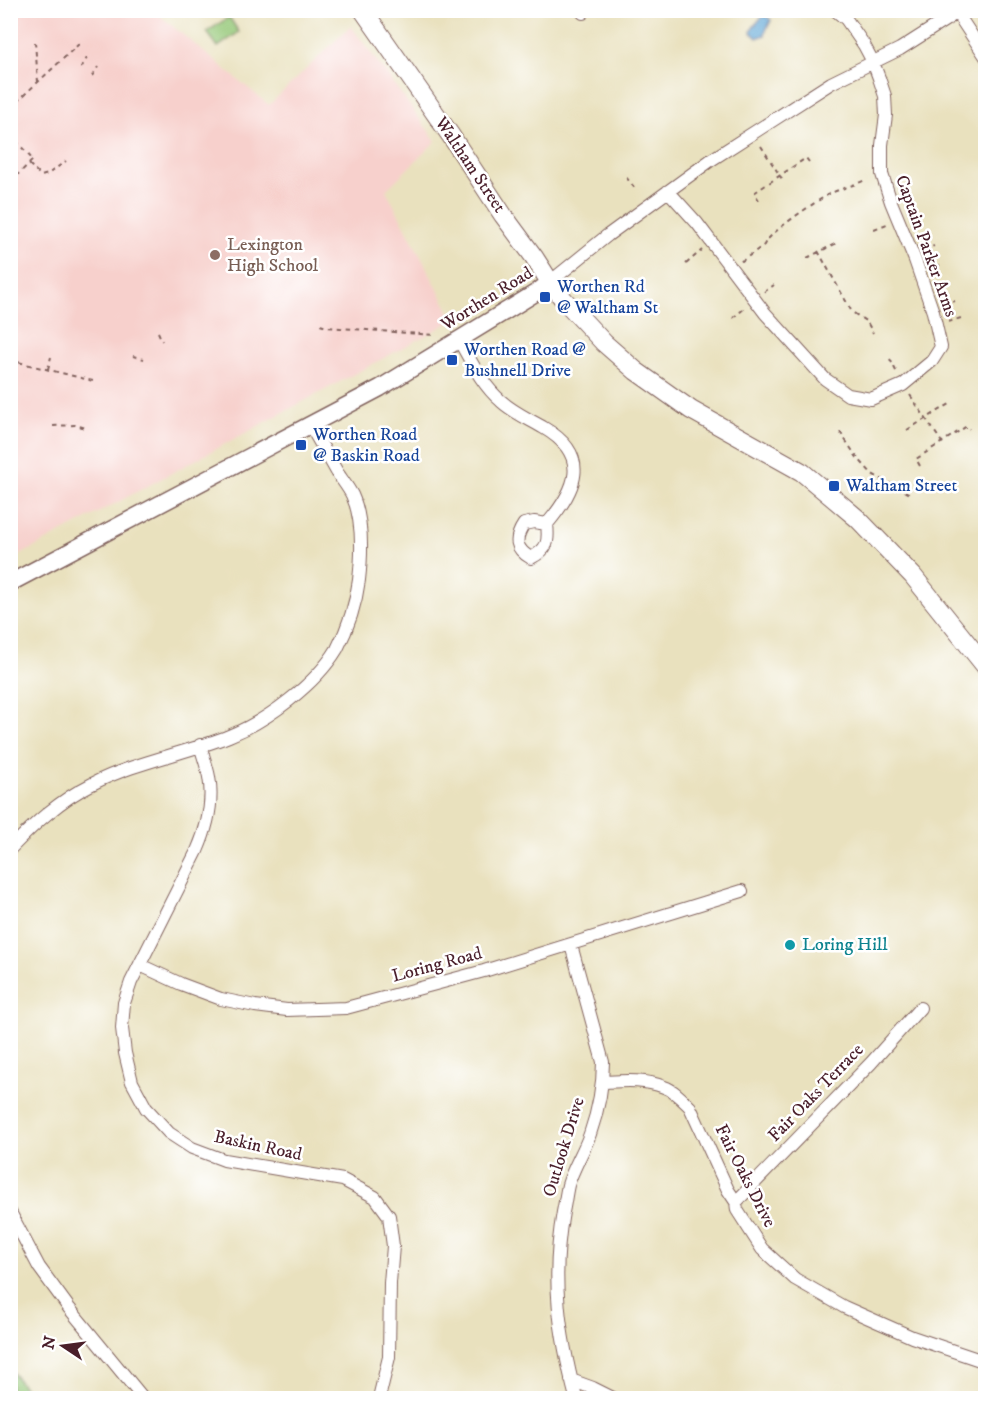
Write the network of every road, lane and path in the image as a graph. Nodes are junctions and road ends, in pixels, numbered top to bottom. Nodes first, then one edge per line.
1 (363, 10) edge
2 (835, 10) edge
3 (959, 12) edge
4 (35, 42) dead end
5 (80, 43) dead end
6 (986, 57) edge
7 (87, 58) dead end
8 (873, 62) junction
9 (98, 67) dead end
10 (81, 68) dead end
11 (92, 76) dead end
12 (38, 82) junction
13 (10, 108) edge
14 (10, 134) edge
15 (761, 146) dead end
16 (66, 161) dead end
17 (808, 162) dead end
18 (29, 164) junction
19 (780, 174) junction
20 (626, 177) dead end
21 (782, 179) dead end
22 (867, 179) dead end
23 (11, 180) edge
24 (637, 191) dead end
25 (668, 191) junction
26 (759, 200) dead end
27 (10, 229) edge
28 (711, 242) junction
29 (837, 243) dead end
30 (818, 251) junction
31 (10, 253) edge
32 (739, 258) dead end
33 (807, 258) dead end
34 (686, 264) dead end
35 (550, 282) junction
36 (320, 325) dead end
37 (158, 332) dead end
38 (873, 333) dead end
39 (434, 335) dead end
40 (459, 340) junction
41 (162, 341) dead end
42 (133, 356) dead end
43 (51, 357) dead end
44 (890, 358) dead end
45 (144, 359) dead end
46 (10, 360) edge
47 (48, 369) junction
48 (97, 382) dead end
49 (903, 385) junction
50 (950, 404) dead end
51 (926, 419) junction
52 (310, 425) junction
53 (53, 426) dead end
54 (86, 428) dead end
55 (969, 429) dead end
56 (907, 430) dead end
57 (840, 432) dead end
58 (943, 443) junction
59 (920, 466) dead end
60 (912, 495) dead end
61 (547, 524) dead end
62 (10, 583) edge
63 (986, 667) edge
64 (200, 745) junction
65 (10, 849) edge
66 (742, 891) dead end
67 (571, 945) junction
68 (140, 965) junction
69 (920, 1008) dead end
70 (603, 1082) junction
71 (735, 1202) junction
72 (10, 1212) edge
73 (986, 1362) edge
74 (571, 1380) junction
75 (143, 1398) edge
76 (379, 1398) edge
77 (576, 1398) edge
78 (613, 1398) edge

1 - 35 main road, Waltham Street
2 - 8 street
3 - 6 street
3 - 8 street, Worthen Road
4 - 12 path
5 - 12 path
7 - 10 path
8 - 25 street, Worthen Road
8 - 49 street, Captain Parker Arms
9 - 11 path
12 - 13 path
14 - 18 path
15 - 19 path
16 - 18 path
17 - 19 path
18 - 23 path
19 - 21 path
19 - 26 path
20 - 24 path
22 - 32 path
25 - 28 street, Captain Parker Arms
25 - 35 street, Worthen Road
27 - 31 path
28 - 34 path
28 - 49 street, Captain Parker Arms
29 - 30 path
30 - 33 path
30 - 38 path
35 - 40 main road, Worthen Road
35 - 63 main road, Waltham Street
36 - 39 path
37 - 41 path
40 - 52 main road, Worthen Road
40 - 61 street
42 - 45 path
43 - 47 path
44 - 49 path
46 - 47 path
47 - 48 path
49 - 51 path
50 - 51 path
51 - 56 path
51 - 58 path
52 - 62 main road, Worthen Road
52 - 64 street
53 - 54 path
55 - 58 path
57 - 60 path
58 - 59 path
64 - 65 street
64 - 68 street, Baskin Road
66 - 67 street, Loring Road
67 - 68 street, Loring Road
67 - 70 street, Outlook Drive
68 - 76 street, Baskin Road
69 - 71 street, Fair Oaks Terrace
70 - 71 street, Fair Oaks Drive
70 - 74 street, Outlook Drive
71 - 73 street, Fair Oaks Drive
72 - 75 street
74 - 77 street, Outlook Drive
74 - 78 street

